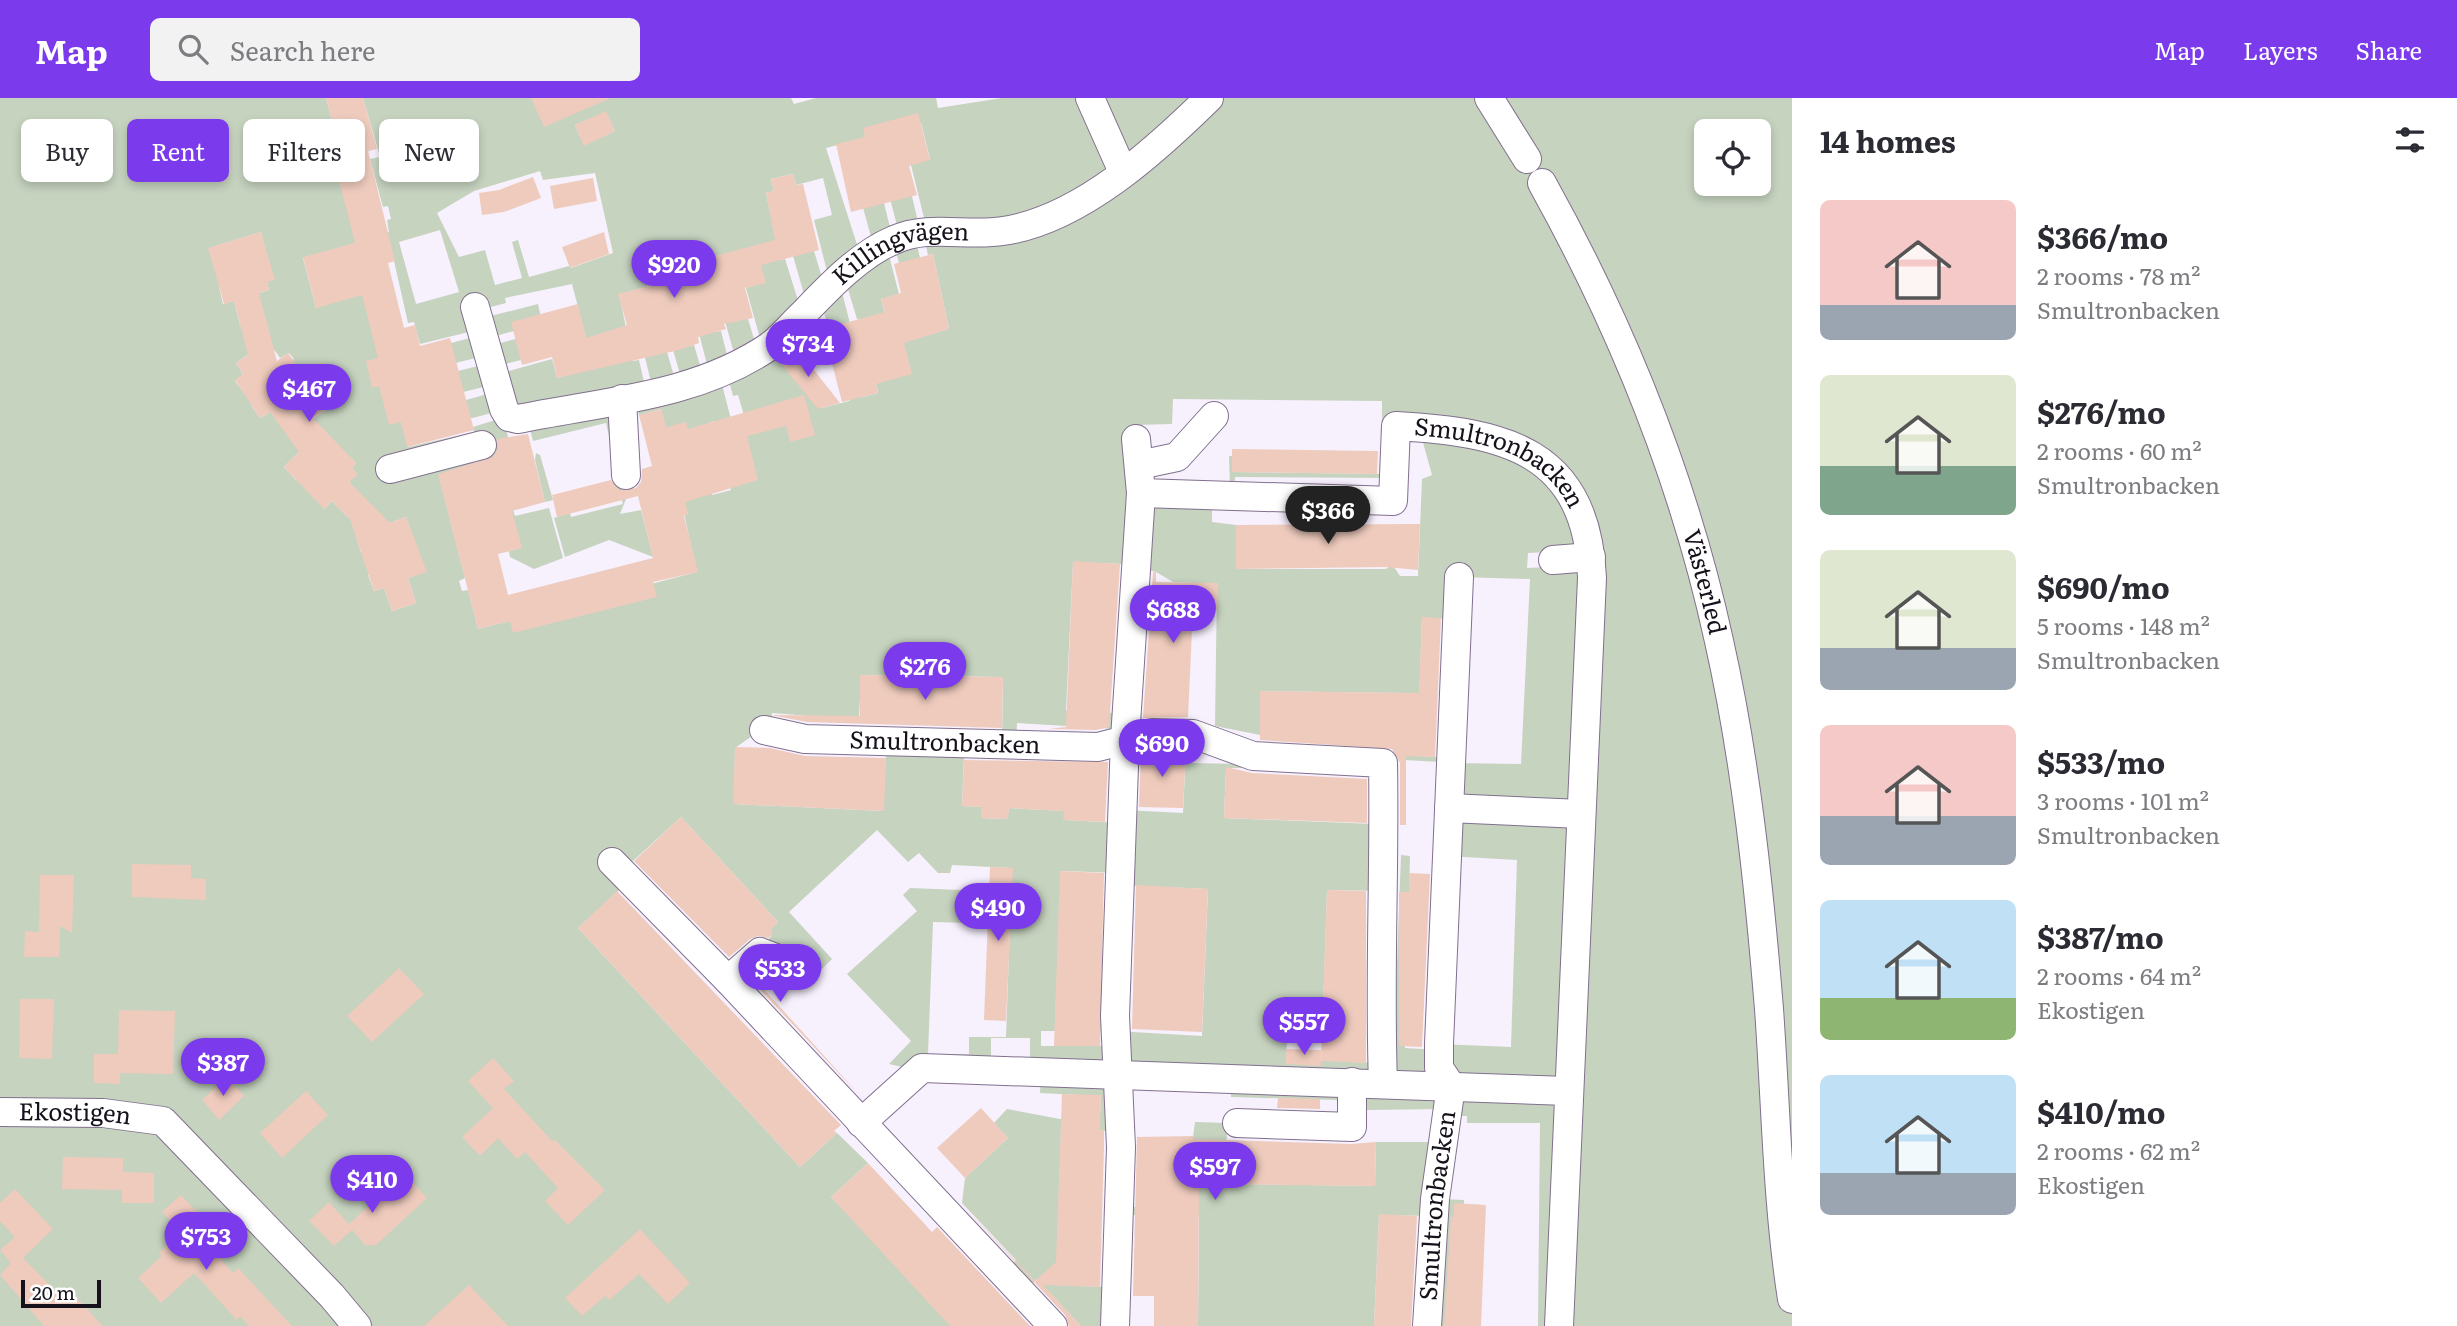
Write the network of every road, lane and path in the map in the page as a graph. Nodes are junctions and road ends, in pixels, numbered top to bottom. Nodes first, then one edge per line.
1 (1090, 98) edge
2 (1209, 98) edge
3 (1489, 98) edge
4 (1124, 172) junction
5 (475, 307) dead end
6 (622, 399) junction
7 (1214, 416) dead end
8 (509, 417) junction
9 (390, 469) dead end
10 (626, 475) dead end
11 (1141, 493) junction
12 (1591, 557) junction
13 (1553, 560) dead end
14 (1460, 577) dead end
15 (764, 730) dead end
16 (1125, 739) junction
17 (1449, 808) junction
18 (1581, 814) junction
19 (612, 862) dead end
20 (802, 968) dead end
21 (728, 980) junction
22 (1769, 1008) junction
23 (1118, 1075) junction
24 (1352, 1082) junction
25 (1382, 1083) junction
26 (1451, 1086) junction
27 (1568, 1091) junction
28 (1792, 1108) edge
29 (0, 1112) edge
30 (861, 1123) junction
31 (1237, 1123) dead end
32 (1792, 1299) edge
33 (357, 1326) edge
34 (1054, 1326) edge
35 (1115, 1326) edge
36 (1427, 1326) edge
37 (1559, 1326) edge

1 - 4 street
2 - 4 street, Killingvägen
3 - 22 street, Västerled
4 - 6 street, Killingvägen
5 - 8 street
6 - 8 street, Killingvägen
6 - 10 street
7 - 11 street
8 - 9 street
11 - 12 street, Smultronbacken
11 - 16 street
12 - 13 street, Smultronbacken
12 - 18 street, Smultronbacken
14 - 17 street, Smultronbacken
15 - 16 street, Smultronbacken
16 - 23 street
16 - 25 street, Smultronbacken
17 - 18 street
17 - 26 street, Smultronbacken
18 - 27 street, Smultronbacken
19 - 21 street
20 - 21 street
21 - 30 street
22 - 28 street, Västerled
22 - 32 street, Västerled
23 - 24 street, Smultronbacken
23 - 30 street, Smultronbacken
23 - 35 street
24 - 25 street, Smultronbacken
24 - 31 street
25 - 26 street, Smultronbacken
26 - 27 street, Smultronbacken
26 - 36 street, Smultronbacken
27 - 37 street, Smultronbacken
29 - 33 street, Ekostigen
30 - 34 street

